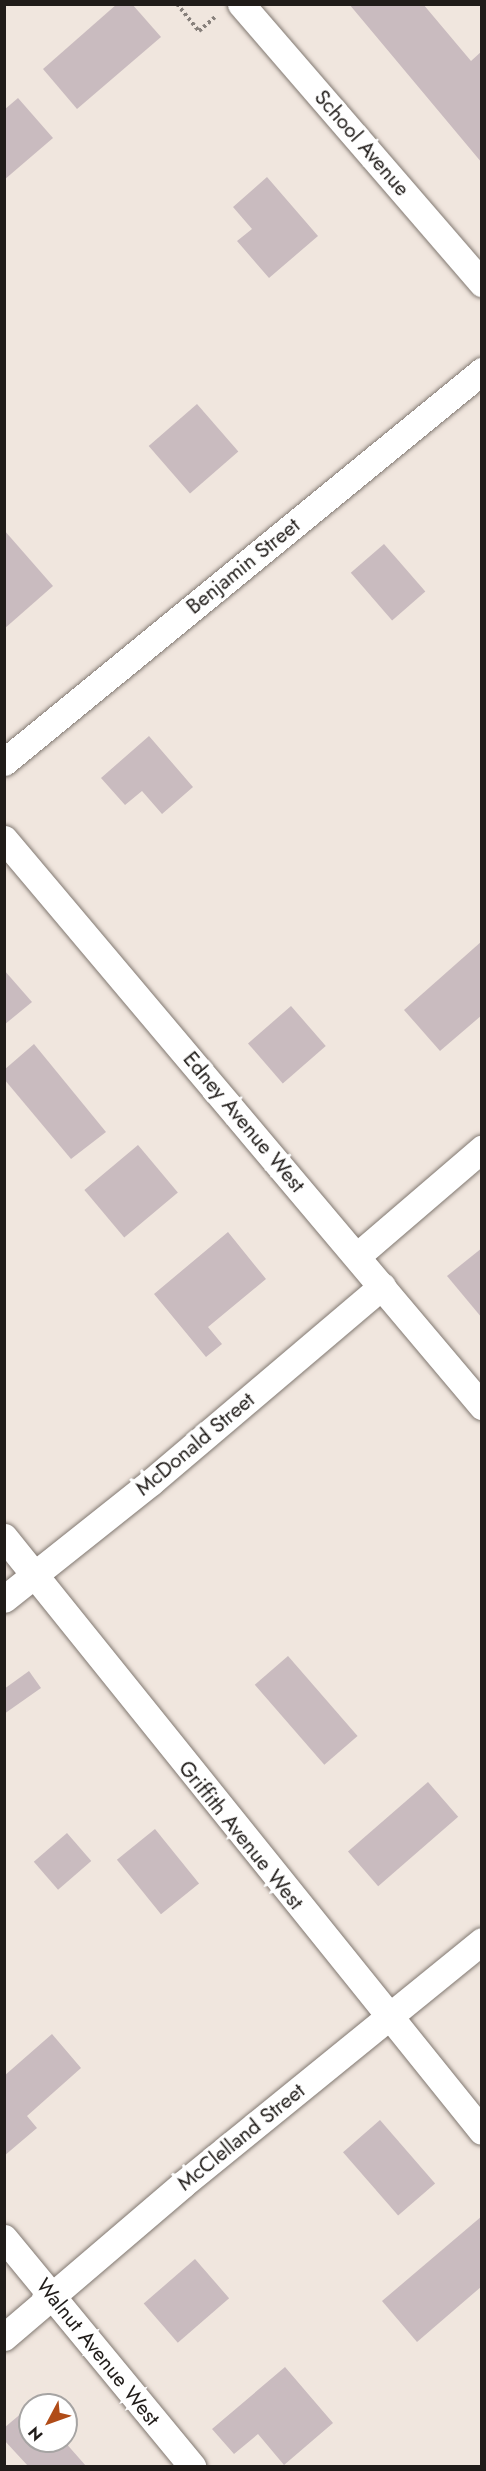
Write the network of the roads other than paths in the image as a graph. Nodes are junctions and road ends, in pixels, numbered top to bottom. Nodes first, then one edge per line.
1 (231, 8) edge
2 (482, 283) edge
3 (482, 370) edge
4 (4, 762) edge
5 (4, 839) edge
6 (482, 1149) edge
7 (357, 1256) junction
8 (382, 1286) junction
9 (482, 1406) edge
10 (4, 1537) edge
11 (34, 1576) junction
12 (4, 1599) edge
13 (482, 1941) edge
14 (387, 2017) junction
15 (482, 2131) edge
16 (4, 2238) edge
17 (52, 2296) junction
18 (4, 2337) edge
19 (192, 2466) edge

1 - 2 street, School Avenue
3 - 4 street, Benjamin Street
5 - 7 street, Edney Avenue West
6 - 7 street
7 - 8 street, Edney Avenue West
8 - 9 street, Edney Avenue West
8 - 11 street, McDonald Street
10 - 11 street, Griffith Avenue West
11 - 12 street, McDonald Street
11 - 14 street, Griffith Avenue West
13 - 14 street, McClelland Street
14 - 15 street, Griffith Avenue West
14 - 17 street, McClelland Street
16 - 17 street, Walnut Avenue West
17 - 18 street, McClelland Street
17 - 19 street, Walnut Avenue West

